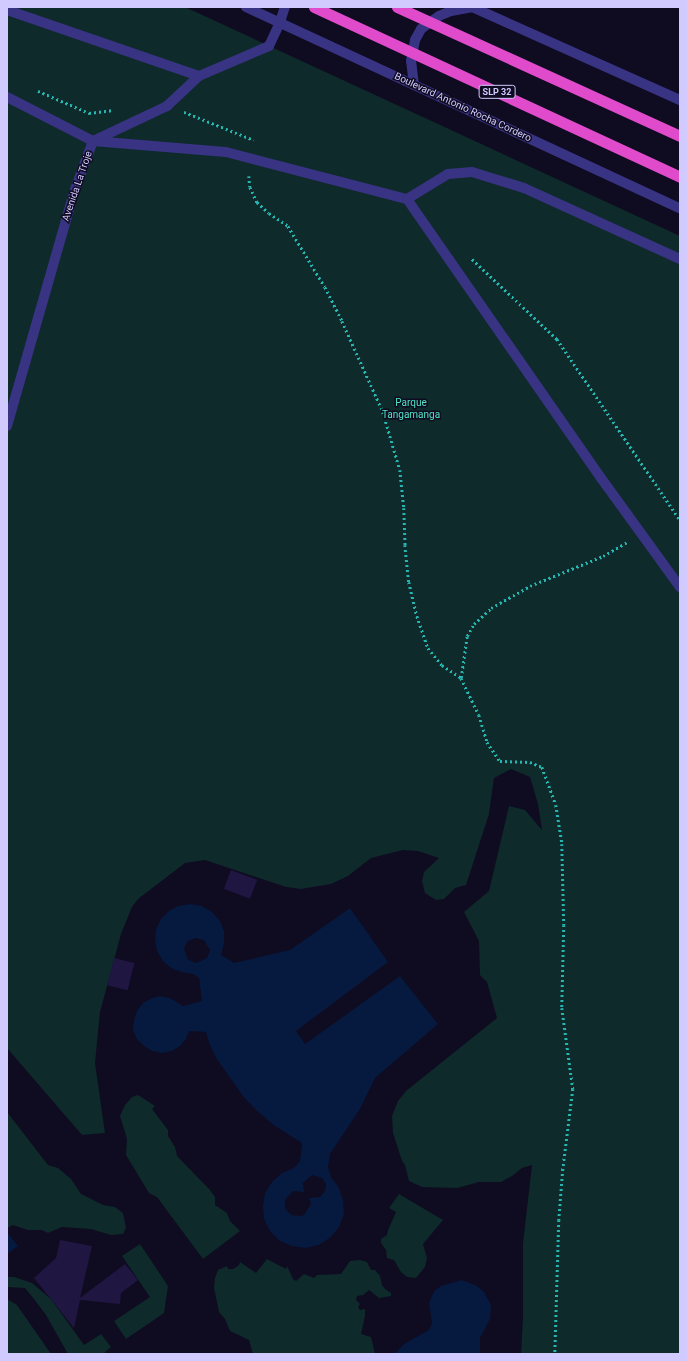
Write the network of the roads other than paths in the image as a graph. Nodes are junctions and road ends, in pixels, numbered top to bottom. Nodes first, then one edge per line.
1 (246, 7) edge
2 (285, 7) edge
3 (314, 7) edge
4 (397, 7) edge
5 (473, 7) edge
6 (7, 10) edge
7 (280, 22) junction
8 (199, 76) junction
9 (414, 85) junction
10 (7, 96) edge
11 (680, 100) edge
12 (680, 136) edge
13 (93, 141) junction
14 (680, 177) edge
15 (408, 199) junction
16 (680, 208) edge
17 (680, 259) edge
18 (7, 426) edge
19 (680, 587) edge

1 - 7 street, Boulevard Antonio Rocha Cordero
2 - 7 street, Avenida La Troje
3 - 14 highway, SLP 32, bridge
4 - 12 highway, bridge
5 - 9 street
5 - 11 street
6 - 8 street
7 - 8 street, Avenida La Troje
7 - 9 street, Boulevard Antonio Rocha Cordero
8 - 13 street, Avenida La Troje
9 - 16 street, Boulevard Antonio Rocha Cordero
10 - 13 street
13 - 15 street
13 - 18 street, Avenida La Troje
15 - 17 street
15 - 19 street

